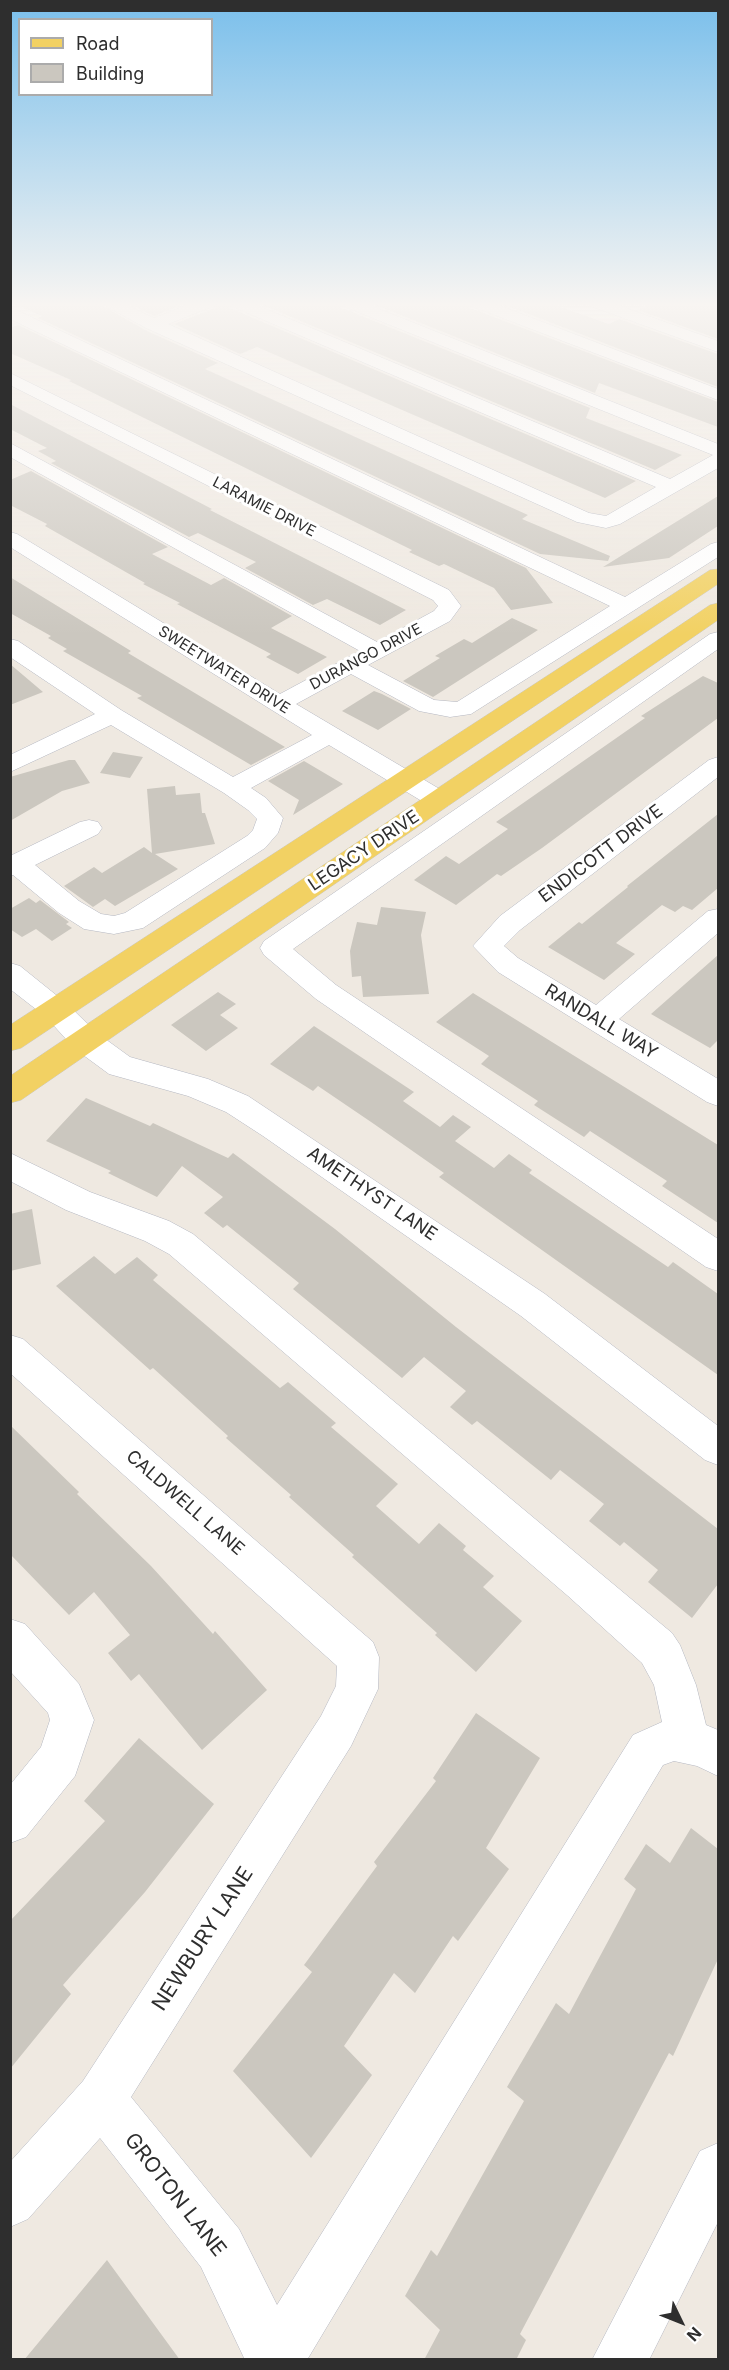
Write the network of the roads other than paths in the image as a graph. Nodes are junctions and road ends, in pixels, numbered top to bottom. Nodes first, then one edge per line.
1 (80, 414) edge
2 (223, 414) edge
3 (350, 414) edge
4 (498, 414) edge
5 (625, 414) edge
6 (10, 449) edge
7 (718, 451) edge
8 (718, 460) edge
9 (672, 487) junction
10 (10, 538) edge
11 (718, 548) edge
12 (718, 575) edge
13 (450, 606) joint
14 (627, 606) junction
15 (718, 610) edge
16 (718, 639) edge
17 (10, 646) edge
18 (377, 651) junction
19 (351, 665) junction
20 (279, 704) junction
21 (112, 715) junction
22 (329, 735) junction
23 (10, 765) edge
24 (718, 765) edge
25 (407, 780) junction
26 (232, 788) junction
27 (439, 800) junction
28 (89, 828) dead end
29 (14, 866) edge
30 (718, 918) edge
31 (487, 946) joint
32 (10, 973) edge
33 (56, 1010) junction
34 (597, 1021) junction
35 (10, 1040) edge
36 (86, 1041) junction
37 (10, 1092) edge
38 (718, 1094) edge
39 (10, 1166) edge
40 (718, 1257) edge
41 (10, 1350) edge
42 (718, 1448) edge
43 (10, 1639) edge
44 (358, 1657) joint
45 (703, 1748) edge
46 (10, 1821) edge
47 (101, 2099) junction
48 (718, 2169) edge
49 (10, 2201) edge
50 (274, 2360) edge
51 (619, 2360) edge

1 - 13 street, LARAMIE DRIVE
2 - 14 street
3 - 9 street
4 - 9 street
5 - 7 street
6 - 18 street
8 - 9 street
10 - 20 street, SWEETWATER DRIVE
11 - 14 street
12 - 25 main road, LEGACY DRIVE
13 - 18 street, DURANGO DRIVE
14 - 19 street
15 - 27 main road, LEGACY DRIVE
16 - 40 street
17 - 21 street
18 - 19 street, DURANGO DRIVE
19 - 20 street, DURANGO DRIVE
20 - 22 street, SWEETWATER DRIVE
21 - 23 street
21 - 26 street
22 - 25 street, SWEETWATER DRIVE
22 - 26 street
24 - 31 street, ENDICOTT DRIVE
25 - 27 street, SWEETWATER DRIVE
25 - 33 main road, LEGACY DRIVE
26 - 29 street
27 - 36 main road, LEGACY DRIVE
28 - 29 street
30 - 34 street
31 - 34 street, RANDALL WAY
32 - 33 street, AMETHYST LANE
33 - 35 main road, LEGACY DRIVE
33 - 36 street, AMETHYST LANE
34 - 38 street, RANDALL WAY
36 - 37 main road, LEGACY DRIVE
36 - 42 street, AMETHYST LANE
39 - 45 street
41 - 44 street, CALDWELL LANE
43 - 46 street
44 - 47 street, NEWBURY LANE
45 - 50 street
47 - 49 street, NEWBURY LANE
47 - 50 street, GROTON LANE
48 - 51 street

